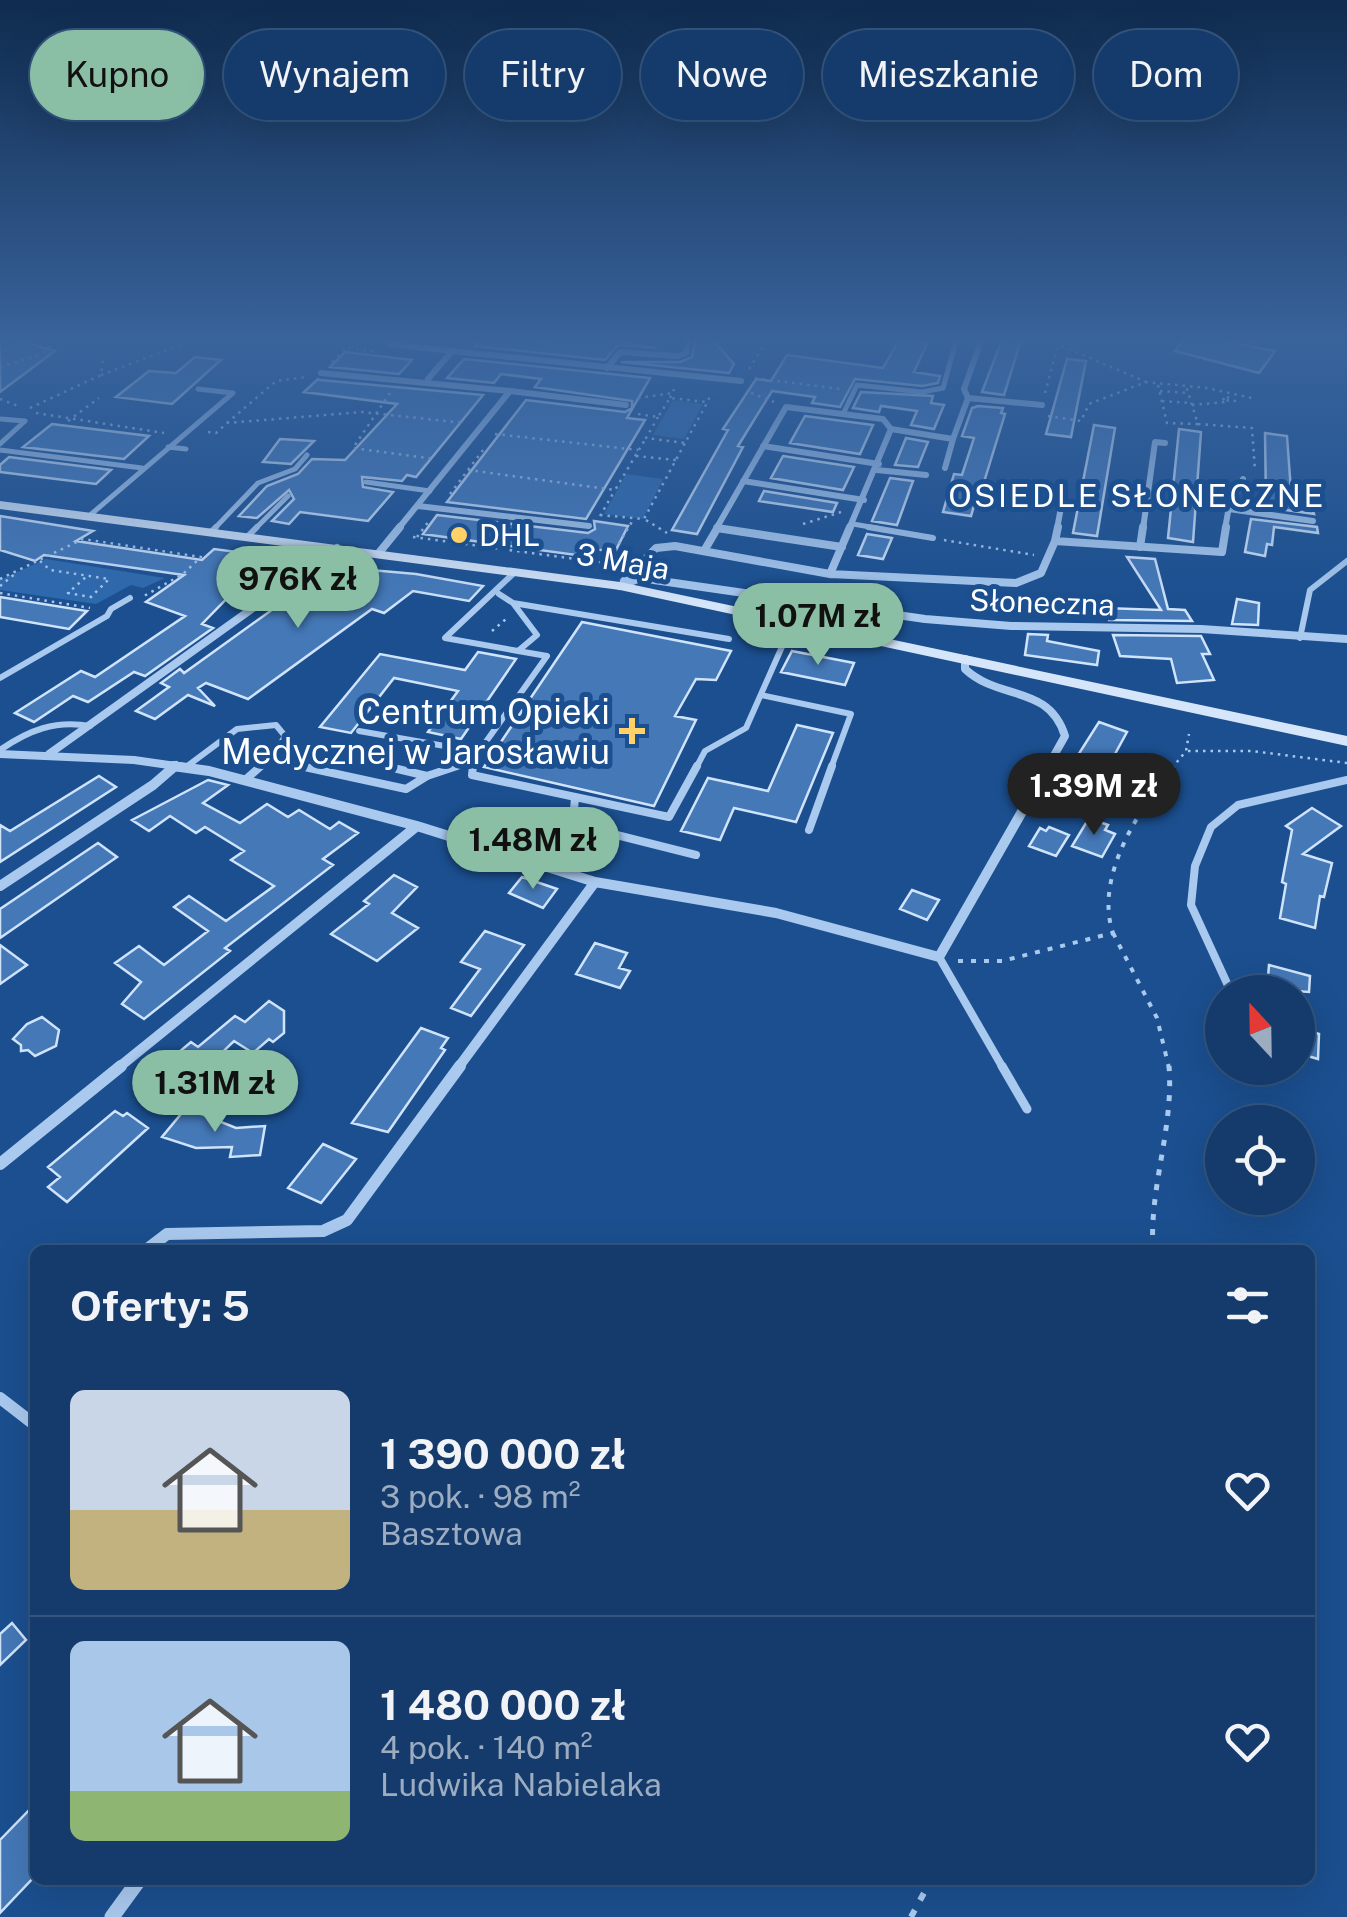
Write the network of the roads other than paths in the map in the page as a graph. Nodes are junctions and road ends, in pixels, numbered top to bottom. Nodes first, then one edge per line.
1 (20, 426) edge
2 (192, 426) edge
3 (481, 426) edge
4 (774, 426) edge
5 (889, 426) edge
6 (958, 426) edge
7 (891, 429) junction
8 (953, 439) junction
9 (1165, 443) dead end
10 (763, 446) junction
11 (0, 447) edge
12 (168, 447) junction
13 (186, 449) dead end
14 (307, 455) dead end
15 (878, 467) junction
16 (142, 468) junction
17 (945, 468) dead end
18 (926, 475) dead end
19 (1244, 479) dead end
20 (366, 482) dead end
21 (743, 482) junction
22 (430, 490) junction
23 (1064, 491) dead end
24 (288, 496) dead end
25 (863, 502) junction
26 (0, 505) edge
27 (418, 506) junction
28 (1229, 510) junction
29 (89, 516) junction
30 (1312, 521) dead end
31 (853, 524) junction
32 (590, 526) dead end
33 (717, 528) junction
34 (248, 536) junction
35 (933, 538) road end
36 (212, 539) junction
37 (1055, 542) junction
38 (842, 547) junction
39 (1140, 547) junction
40 (337, 548) junction
41 (704, 551) junction
42 (378, 554) junction
43 (1347, 560) edge
44 (515, 572) junction
45 (830, 574) junction
46 (620, 586) junction
47 (499, 594) junction
48 (130, 598) road end
49 (513, 603) junction
50 (793, 622) junction
51 (537, 635) junction
52 (1300, 638) junction
53 (1347, 638) edge
54 (729, 639) dead end
55 (518, 650) junction
56 (547, 656) junction
57 (964, 659) junction
58 (0, 678) edge
59 (761, 695) junction
60 (90, 726) junction
61 (359, 731) dead end
62 (1347, 741) edge
63 (0, 752) edge
64 (479, 752) junction
65 (49, 754) junction
66 (474, 760) junction
67 (181, 766) junction
68 (427, 776) junction
69 (246, 780) junction
70 (1347, 780) edge
71 (575, 797) junction
72 (417, 826) junction
73 (809, 830) dead end
74 (696, 855) dead end
75 (595, 882) junction
76 (0, 886) edge
77 (939, 957) junction
78 (1223, 975) edge
79 (1027, 1109) dead end
80 (0, 1164) edge
81 (153, 1245) edge
82 (0, 1398) edge
83 (30, 1417) edge
84 (135, 1885) edge
85 (112, 1917) edge

1 - 11 lane
2 - 12 lane
3 - 22 street
4 - 10 street
5 - 7 street
6 - 8 street
7 - 8 street
7 - 15 street
8 - 17 street
9 - 39 street
10 - 15 street
10 - 21 street
11 - 16 lane
12 - 13 lane
12 - 16 lane
14 - 36 lane
15 - 18 street
15 - 25 street
16 - 29 lane
19 - 28 street
20 - 22 lane
21 - 25 street
21 - 33 street
22 - 27 street
23 - 37 street
24 - 34 lane
25 - 31 street
26 - 29 street, 3 Maja
27 - 32 street
27 - 42 street
28 - 30 street
28 - 39 street
29 - 36 street, 3 Maja
31 - 35 lane
31 - 38 street
33 - 38 street
33 - 41 street
34 - 36 street, 3 Maja
34 - 40 street, 3 Maja
37 - 39 street
37 - 45 street
38 - 45 street
40 - 42 street, 3 Maja
40 - 60 street
41 - 45 street
41 - 46 street
42 - 44 street, 3 Maja
43 - 52 lane
44 - 46 street, 3 Maja
44 - 47 lane
46 - 50 street, 3 Maja
46 - 52 street, Słoneczna
47 - 49 lane
47 - 55 lane
48 - 58 lane
49 - 51 lane
49 - 54 lane
50 - 57 street, 3 Maja
50 - 59 lane
51 - 55 lane
51 - 56 lane
52 - 53 street, Słoneczna
55 - 56 lane
56 - 64 lane
57 - 62 street, 3 Maja
57 - 77 street
59 - 71 lane
59 - 73 lane
60 - 63 lane
60 - 65 street
61 - 64 lane
63 - 65 street
64 - 66 lane
65 - 67 street
66 - 68 lane
66 - 71 lane
67 - 69 street
67 - 69 lane
67 - 76 street
68 - 68 lane
69 - 72 street
70 - 78 lane
71 - 74 lane
72 - 75 street
72 - 80 street
75 - 77 street
75 - 81 street
77 - 79 lane
82 - 83 street
84 - 85 street

